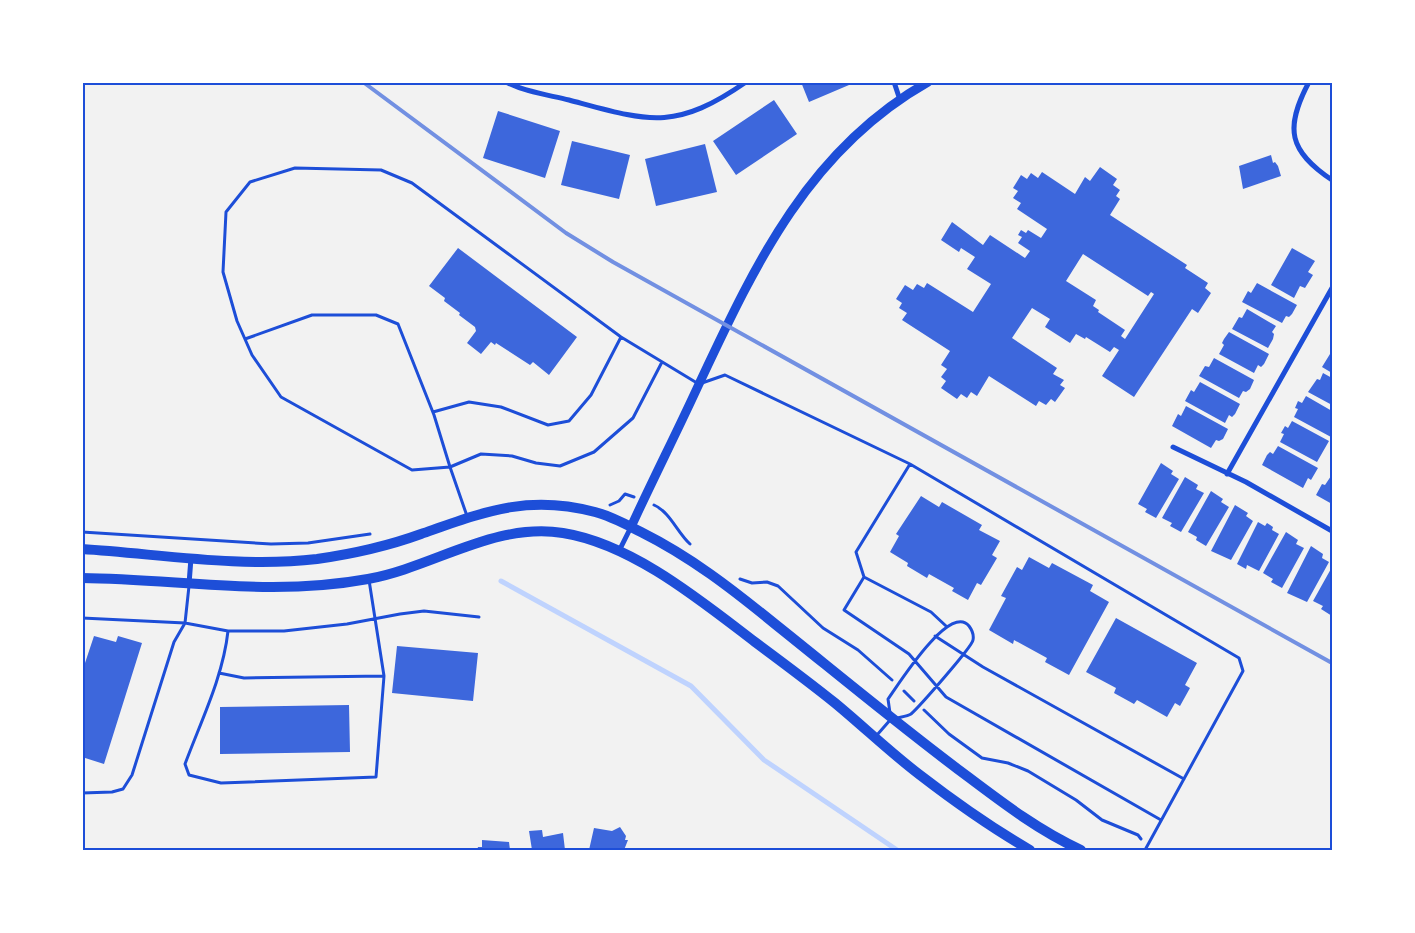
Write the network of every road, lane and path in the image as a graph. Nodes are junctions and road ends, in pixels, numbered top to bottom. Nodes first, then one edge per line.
1 (506, 82) edge
2 (746, 82) edge
3 (894, 82) edge
4 (1308, 82) edge
5 (926, 83) edge
6 (900, 100) junction
7 (1332, 180) edge
8 (1332, 288) edge
9 (621, 337) junction
10 (245, 339) junction
11 (662, 362) junction
12 (699, 385) junction
13 (433, 412) junction
14 (1173, 447) dead end
15 (910, 464) junction
16 (450, 466) junction
17 (1226, 474) junction
18 (643, 501) junction
19 (603, 504) dead end
20 (467, 516) junction
21 (630, 527) junction
22 (82, 532) edge
23 (1332, 532) edge
24 (380, 533) dead end
25 (82, 549) edge
26 (696, 550) dead end
27 (619, 552) junction
28 (191, 557) junction
29 (733, 574) dead end
30 (864, 577) junction
31 (82, 578) edge
32 (369, 579) junction
33 (189, 586) junction
34 (479, 617) dead end
35 (82, 618) edge
36 (375, 619) junction
37 (184, 623) junction
38 (946, 626) junction
39 (228, 631) junction
40 (935, 636) junction
41 (964, 655) junction
42 (916, 662) junction
43 (219, 672) junction
44 (384, 676) junction
45 (898, 685) junction
46 (936, 686) junction
47 (919, 706) junction
48 (891, 718) junction
49 (875, 738) junction
50 (1184, 779) junction
51 (82, 793) edge
52 (1161, 820) junction
53 (1145, 849) edge
54 (1030, 850) edge
55 (1081, 850) edge

1 - 2 street
3 - 6 street
4 - 7 street
5 - 6 street
6 - 12 street
8 - 17 street
9 - 10 lane
9 - 11 lane
9 - 13 lane
10 - 13 lane
10 - 16 lane
11 - 12 lane
11 - 16 lane
12 - 15 lane
12 - 18 street
13 - 16 lane
14 - 17 street
15 - 30 lane
15 - 50 lane
16 - 20 lane
17 - 23 street
18 - 19 path
18 - 21 street
18 - 26 path
20 - 21 main road
20 - 28 main road
21 - 27 street
21 - 48 main road
22 - 24 path
25 - 28 main road
27 - 32 main road
27 - 49 main road
28 - 33 street
29 - 45 path
30 - 38 lane
30 - 42 lane
31 - 33 main road
32 - 33 main road
32 - 36 lane
33 - 37 lane
34 - 36 lane
35 - 37 lane
36 - 39 lane
36 - 44 lane
37 - 39 lane
37 - 51 lane
38 - 40 lane
38 - 41 lane
39 - 43 lane
40 - 41 lane
40 - 42 lane
41 - 46 lane
41 - 50 lane
42 - 45 lane
42 - 46 lane
43 - 44 lane
43 - 44 lane
45 - 47 path
45 - 48 lane
46 - 47 lane
46 - 52 lane
47 - 48 lane
47 - 53 path
48 - 49 lane
48 - 55 main road
49 - 54 main road
50 - 52 lane
52 - 53 lane

